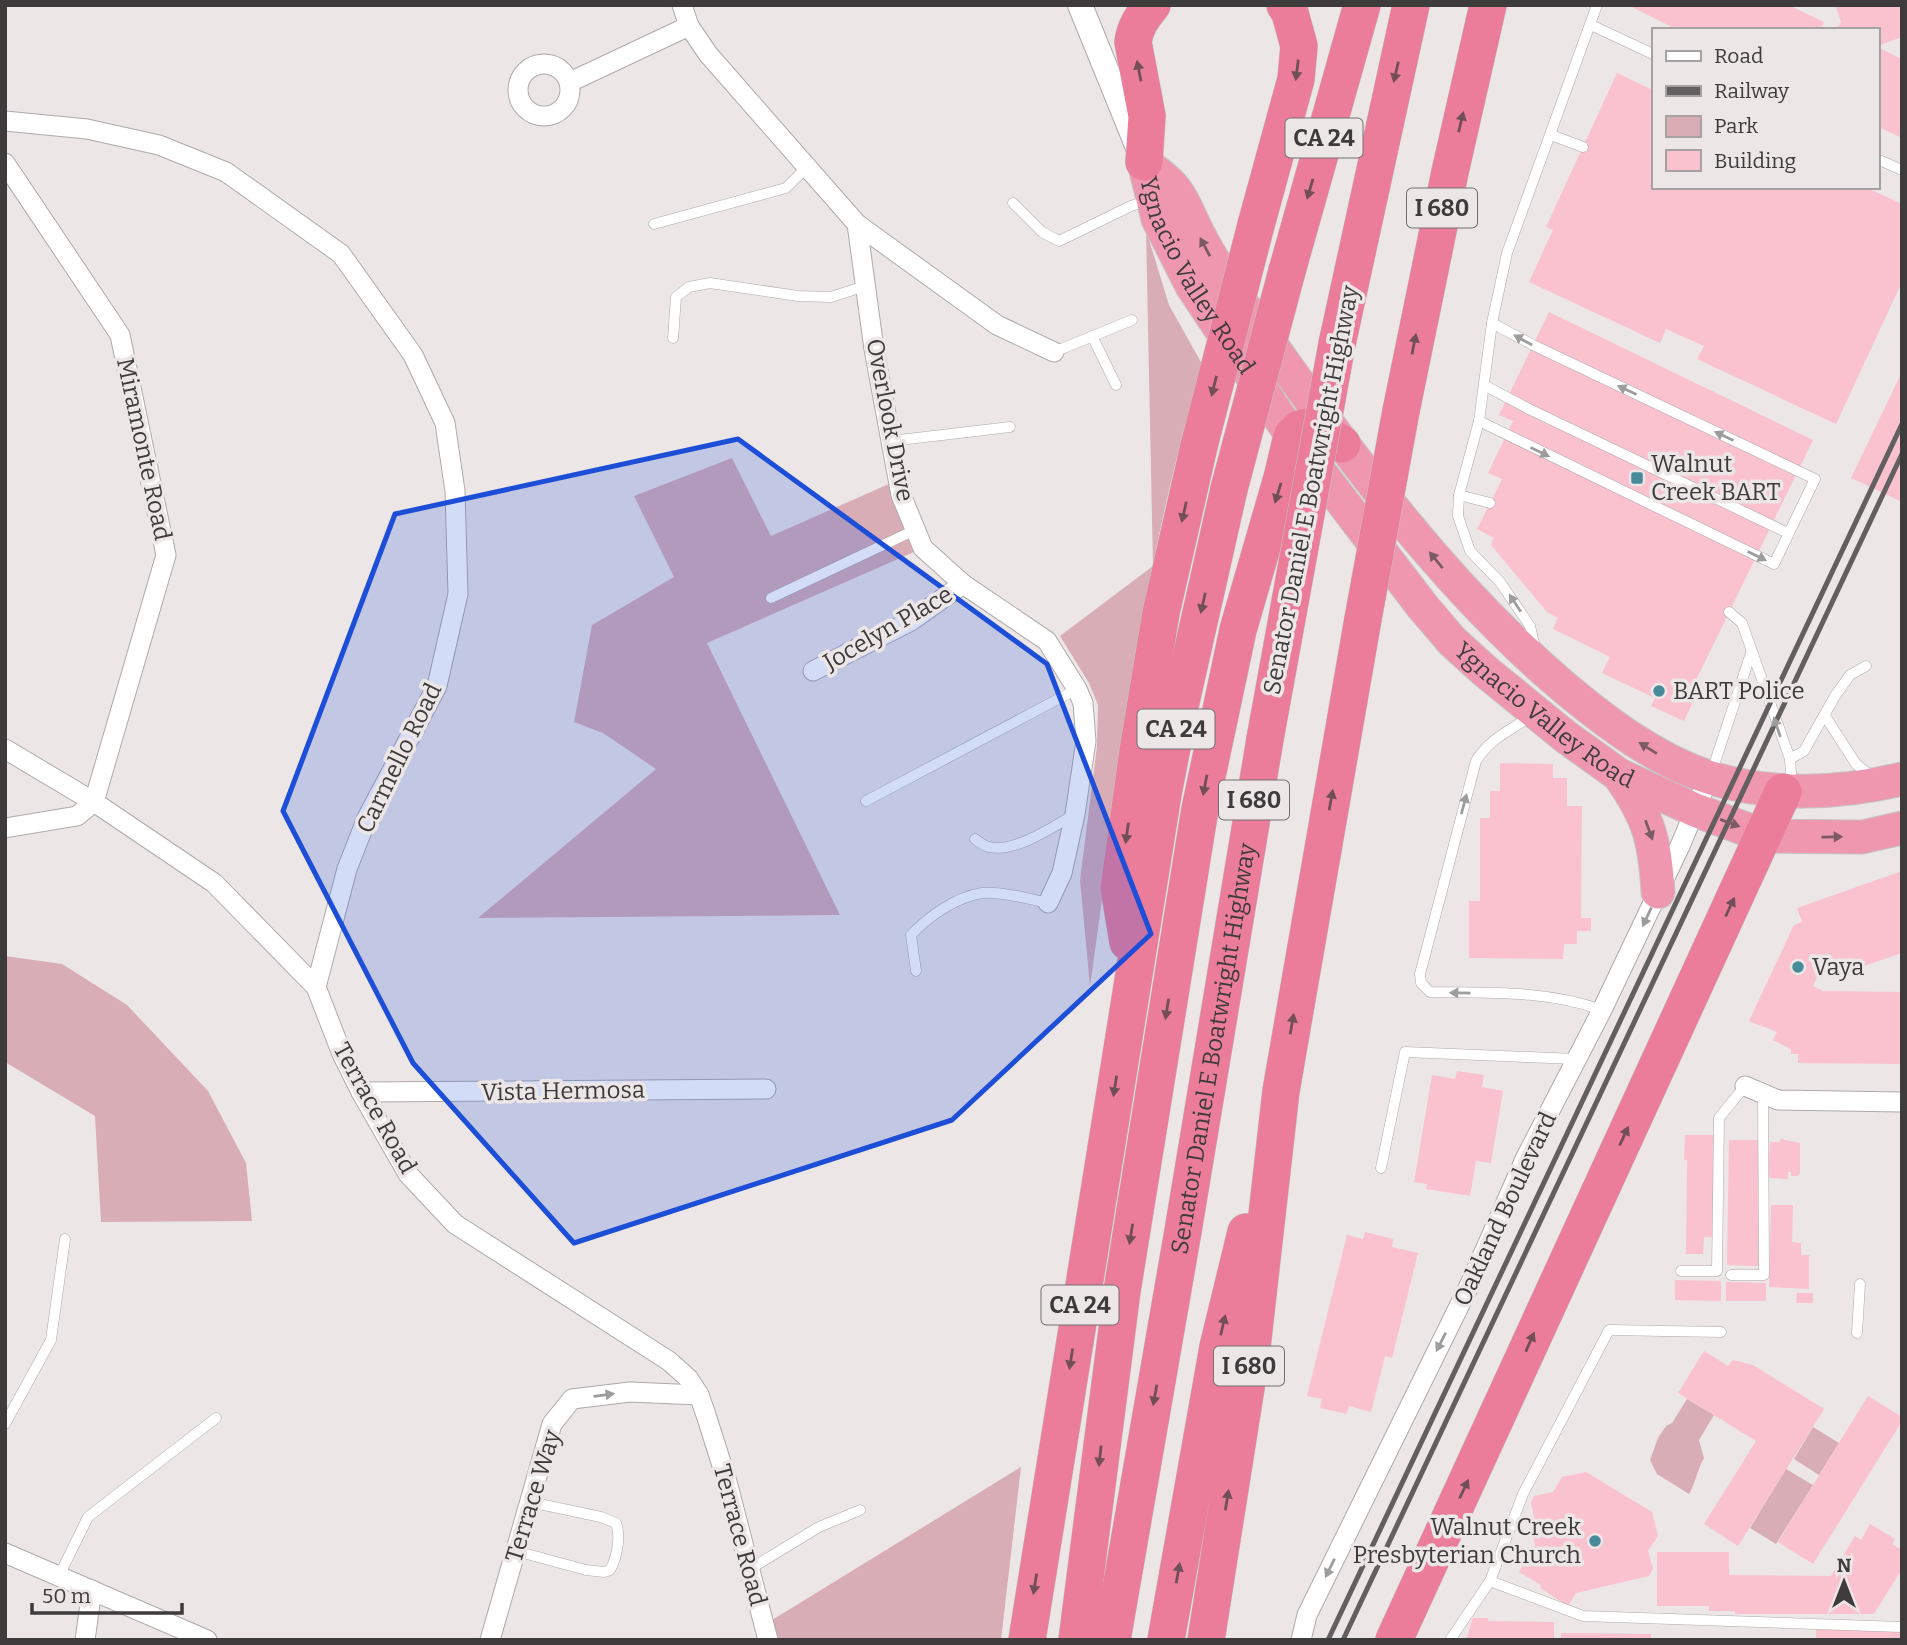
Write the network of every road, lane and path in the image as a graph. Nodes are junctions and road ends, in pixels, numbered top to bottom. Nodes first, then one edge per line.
1 (682, 5) edge
2 (1080, 5) edge
3 (1152, 5) edge
4 (1285, 5) edge
5 (1362, 5) edge
6 (1411, 5) edge
7 (1488, 5) edge
8 (1597, 5) edge
9 (1591, 25) junction
10 (689, 26) junction
11 (1652, 54) edge
12 (570, 82) dead end
13 (5, 121) edge
14 (1550, 135) junction
15 (1583, 147) dead end
16 (1879, 160) edge
17 (1143, 162) junction
18 (5, 163) edge
19 (807, 167) junction
20 (1902, 170) edge
21 (1153, 199) junction
22 (1013, 203) dead end
23 (654, 225) dead end
24 (857, 225) junction
25 (865, 286) junction
26 (1132, 320) dead end
27 (1492, 323) junction
28 (1092, 336) junction
29 (673, 338) dead end
30 (1054, 352) joint
31 (1116, 385) dead end
32 (1484, 385) junction
33 (1479, 421) junction
34 (1010, 427) dead end
35 (1292, 436) junction
36 (891, 441) junction
37 (1342, 444) junction
38 (1459, 495) junction
39 (1490, 503) dead end
40 (915, 530) junction
41 (1788, 533) junction
42 (963, 584) junction
43 (771, 598) dead end
44 (1729, 612) dead end
45 (1751, 652) junction
46 (1539, 666) junction
47 (1866, 666) dead end
48 (813, 671) dead end
49 (1077, 689) junction
50 (1536, 712) junction
51 (1825, 716) junction
52 (5, 749) edge
53 (1619, 775) junction
54 (1786, 775) junction
55 (1709, 777) junction
56 (1891, 782) edge
57 (866, 801) dead end
58 (94, 802) junction
59 (1695, 810) junction
60 (1075, 814) junction
61 (5, 828) edge
62 (1902, 828) edge
63 (1764, 836) junction
64 (975, 839) dead end
65 (1658, 892) junction
66 (1048, 903) joint
67 (916, 971) dead end
68 (1133, 971) junction
69 (316, 987) junction
70 (1602, 1010) junction
71 (1578, 1059) junction
72 (766, 1089) dead end
73 (1754, 1090) junction
74 (1281, 1091) junction
75 (361, 1092) junction
76 (1902, 1102) edge
77 (1381, 1168) dead end
78 (65, 1239) dead end
79 (1681, 1271) dead end
80 (1731, 1275) dead end
81 (1860, 1284) dead end
82 (1721, 1332) dead end
83 (1857, 1333) dead end
84 (699, 1395) junction
85 (216, 1418) dead end
86 (5, 1424) edge
87 (530, 1502) junction
88 (860, 1510) dead end
89 (516, 1551) junction
90 (5, 1553) edge
91 (750, 1569) junction
92 (59, 1576) junction
93 (1490, 1581) junction
94 (92, 1590) junction
95 (1902, 1627) edge
96 (85, 1640) edge
97 (207, 1640) edge
98 (491, 1640) edge
99 (768, 1640) edge
100 (1027, 1640) edge
101 (1077, 1640) edge
102 (1112, 1640) edge
103 (1166, 1640) edge
104 (1206, 1640) edge
105 (1301, 1640) edge
106 (1394, 1640) edge
107 (1450, 1640) edge

1 - 10 street
2 - 17 street
17 -> 3 highway
4 -> 68 highway, bridge
5 -> 68 highway, CA 24, bridge
6 -> 102 highway, Senator Daniel E Boatwright Highway / I 680, bridge
74 -> 7 highway, I 680, bridge
8 - 9 lane
9 - 11 lane
9 - 14 lane
10 - 12 street
10 - 19 street
13 - 69 street, Carmello Road
14 - 15 lane
14 - 27 lane
16 - 20 lane
17 - 21 highway, Ygnacio Valley Road
37 -> 17 highway, Ygnacio Valley Road
18 - 58 street, Miramonte Road
19 - 23 lane
19 - 24 street
21 - 22 lane
21 - 35 highway, Ygnacio Valley Road
24 - 25 street, Overlook Drive
24 - 30 street
25 - 29 lane
25 - 36 street, Overlook Drive
26 - 28 lane
27 - 32 lane
41 -> 27 lane
28 - 30 lane
28 - 31 lane
32 - 33 lane
32 - 41 lane
33 - 38 lane
33 -> 41 lane
34 - 36 lane
35 - 37 highway
35 - 50 highway, Ygnacio Valley Road
35 -> 101 highway
36 - 40 street, Overlook Drive
46 -> 37 highway, Ygnacio Valley Road
38 - 39 lane
46 -> 38 lane
40 - 42 street, Overlook Drive
40 - 43 lane
42 - 48 street, Jocelyn Place
42 - 49 street, Overlook Drive
44 - 45 lane
54 -> 45 lane
45 - 55 lane
55 -> 46 highway, Ygnacio Valley Road
47 - 51 lane
49 - 57 lane
49 - 60 street, Overlook Drive
50 - 53 highway, Ygnacio Valley Road
70 -> 50 lane
51 - 54 lane
51 - 56 lane
52 - 58 street, Terrace Road
53 - 59 highway, Ygnacio Valley Road
53 -> 65 highway
54 - 55 highway, Ygnacio Valley Road
54 - 56 highway, Ygnacio Valley Road
54 - 63 highway
55 - 59 street, Oakland Boulevard
58 - 61 street
58 - 69 street, Terrace Road
59 -> 63 highway, Ygnacio Valley Road
59 - 65 street, Oakland Boulevard
60 - 64 lane
60 - 66 street, Overlook Drive
63 -> 62 highway, Ygnacio Valley Road
106 -> 63 highway
65 -> 70 street, Oakland Boulevard
66 - 67 lane
68 -> 100 highway, CA 24
69 - 75 street, Terrace Road
70 - 71 street, Oakland Boulevard
71 - 77 lane
71 -> 105 street, Oakland Boulevard
72 - 75 street, Vista Hermosa
73 - 76 street
73 - 79 lane
73 - 80 lane
103 -> 74 highway
104 -> 74 highway, I 680
75 - 84 street, Terrace Road
78 - 86 lane
81 - 83 lane
82 - 93 lane
87 -> 84 street, Terrace Way
84 - 91 street, Terrace Road
85 - 92 lane
87 - 89 street, Terrace Way
87 - 89 lane
88 - 91 lane
89 - 98 street, Terrace Way
90 - 92 street
91 - 99 street, Terrace Road
92 - 94 street
93 - 95 lane
93 - 107 lane
94 - 96 street
94 - 97 street

